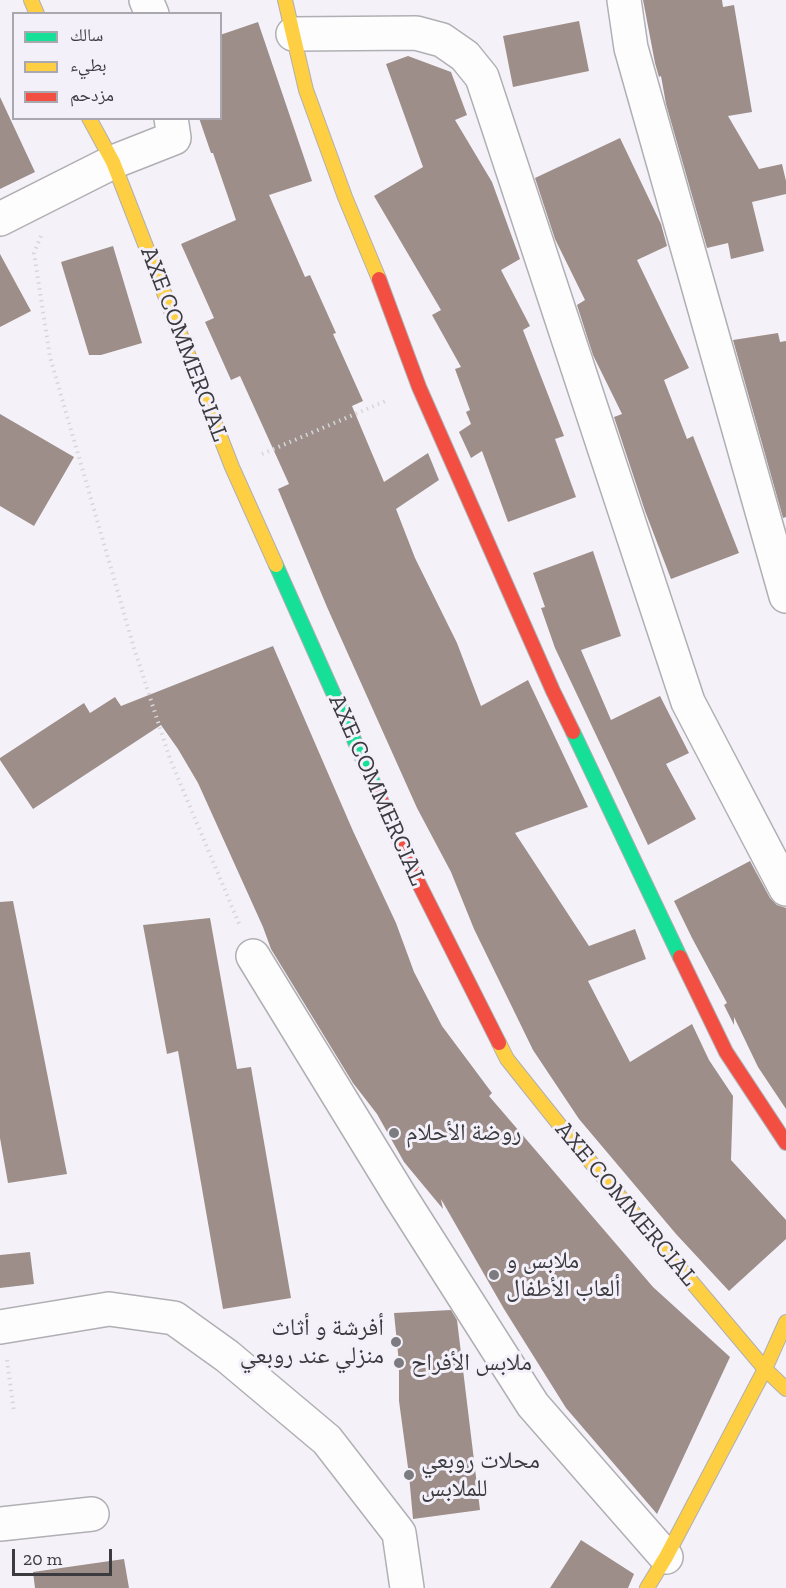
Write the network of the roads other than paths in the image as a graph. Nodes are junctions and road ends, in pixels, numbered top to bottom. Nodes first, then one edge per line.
1 (285, 0) edge
2 (624, 0) edge
3 (292, 34) junction
4 (90, 120) edge
5 (171, 120) edge
6 (113, 162) junction
7 (0, 219) edge
8 (786, 596) edge
9 (786, 889) edge
10 (253, 956) road end
11 (786, 1143) edge
12 (786, 1322) edge
13 (2, 1326) edge
14 (765, 1369) junction
15 (786, 1389) edge
16 (92, 1514) dead end
17 (0, 1524) edge
18 (666, 1557) junction
19 (407, 1588) edge
20 (647, 1588) edge

1 - 3 street
2 - 8 street
3 - 9 street
3 - 11 street
4 - 6 street, AXE COMMERCIAL
5 - 6 street
6 - 7 street
6 - 14 street, AXE COMMERCIAL
10 - 18 street
12 - 14 street
13 - 19 street
14 - 15 street, AXE COMMERCIAL
14 - 18 street
16 - 17 street
18 - 20 street

